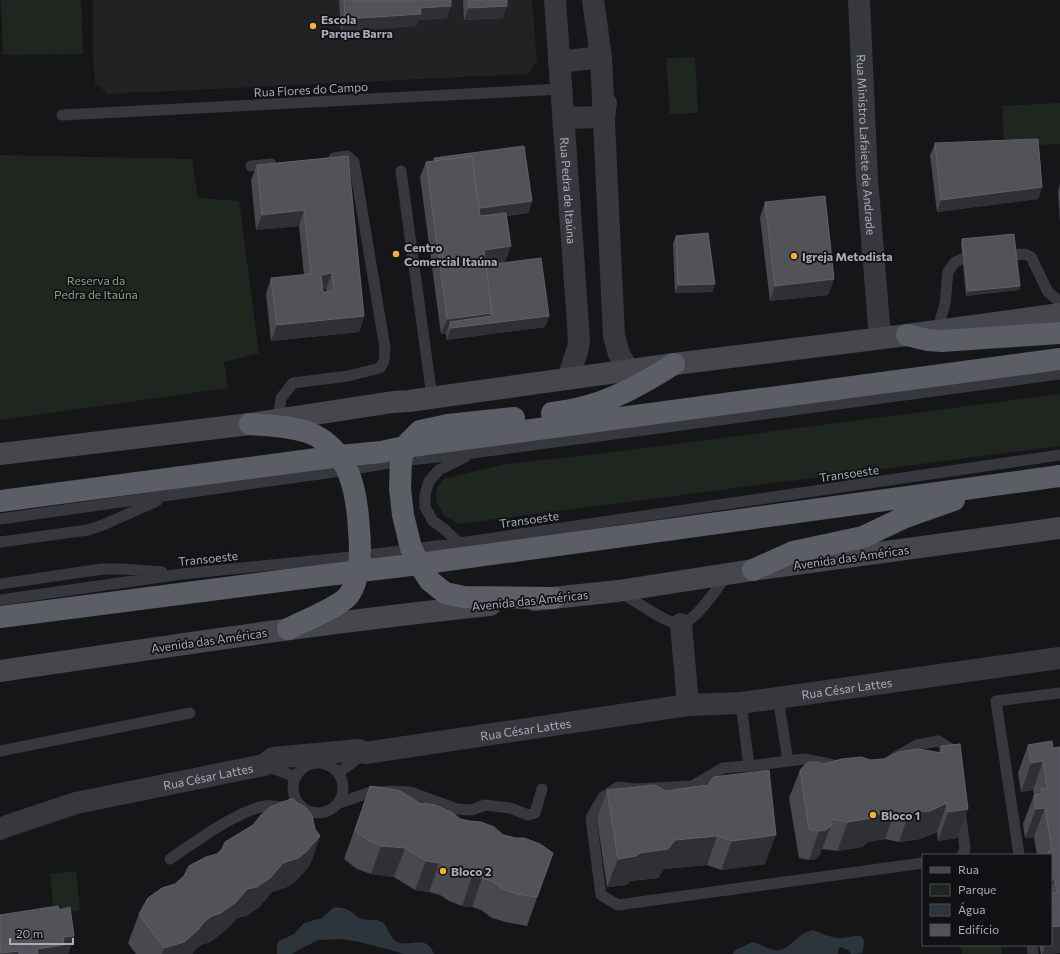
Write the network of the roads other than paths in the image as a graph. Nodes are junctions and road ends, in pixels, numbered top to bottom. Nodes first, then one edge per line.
1 (555, 0) edge
2 (593, 0) edge
3 (608, 0) edge
4 (859, 0) edge
5 (601, 57) junction
6 (559, 62) junction
7 (561, 89) junction
8 (62, 115) dead end
9 (604, 117) junction
10 (564, 118) junction
11 (324, 158) edge
12 (280, 163) edge
13 (251, 166) dead end
14 (401, 171) dead end
15 (1014, 254) edge
16 (962, 259) edge
17 (1060, 302) edge
18 (1060, 314) edge
19 (937, 331) junction
20 (1060, 333) edge
21 (907, 335) junction
22 (880, 338) junction
23 (1060, 358) edge
24 (674, 364) junction
25 (629, 370) junction
26 (1060, 374) edge
27 (568, 379) junction
28 (432, 397) junction
29 (278, 420) junction
30 (250, 424) junction
31 (473, 453) junction
32 (0, 454) edge
33 (402, 454) junction
34 (1060, 455) edge
35 (344, 463) junction
36 (1060, 476) edge
37 (995, 485) junction
38 (168, 496) junction
39 (0, 501) edge
40 (0, 519) edge
41 (1060, 528) edge
42 (0, 542) edge
43 (459, 543) junction
44 (415, 556) junction
45 (359, 563) junction
46 (752, 570) junction
47 (182, 574) junction
48 (727, 575) junction
49 (0, 584) edge
50 (618, 591) junction
51 (554, 598) junction
52 (0, 600) edge
53 (0, 617) edge
54 (681, 624) junction
55 (288, 629) junction
56 (1060, 658) edge
57 (0, 671) edge
58 (1060, 692) edge
59 (778, 698) junction
60 (741, 703) junction
61 (688, 705) junction
62 (190, 713) dead end
63 (0, 751) edge
64 (365, 753) junction
65 (788, 761) junction
66 (883, 763) edge
67 (264, 765) junction
68 (749, 766) junction
69 (851, 766) edge
70 (955, 769) edge
71 (338, 773) junction
72 (296, 777) junction
73 (542, 789) dead end
74 (959, 798) edge
75 (338, 803) junction
76 (302, 808) junction
77 (0, 829) edge
78 (962, 854) edge
79 (1019, 854) edge
80 (170, 859) dead end
81 (922, 863) edge

1 - 6 street, Rua Pedra de Itaúna
2 - 5 street
3 - 9 street
4 - 22 street, Rua Ministro Lafaiete de Andrade
5 - 6 street
5 - 9 street
6 - 7 street, Rua Pedra de Itaúna
7 - 8 lane, Rua Flores do Campo
7 - 10 street, Rua Pedra de Itaúna
9 - 10 street
9 - 25 street
10 - 27 street, Rua Pedra de Itaúna
11 - 29 lane
12 - 13 lane
14 - 28 lane
15 - 17 lane
16 - 19 lane
18 - 19 main road
19 - 21 main road
20 - 21 highway
21 - 22 main road
22 - 24 main road
23 - 33 highway
24 - 25 main road
24 - 33 highway
25 - 27 main road
26 - 31 lane
27 - 28 main road
28 - 29 main road
29 - 30 main road
30 - 32 main road
30 - 35 highway
31 - 33 lane
31 - 43 lane
33 - 35 highway
33 - 44 highway
34 - 43 lane, Transoeste
35 - 38 lane
35 - 39 highway
35 - 45 highway
36 - 37 highway
37 - 44 highway
37 - 46 highway
38 - 40 lane
38 - 42 lane
41 - 46 main road, Avenida das Américas
43 - 44 lane, Transoeste
44 - 45 highway
44 - 51 highway
45 - 47 lane, Transoeste
45 - 53 highway
45 - 55 highway
46 - 48 main road, Avenida das Américas
47 - 49 lane
47 - 52 lane, Transoeste
48 - 50 main road, Avenida das Américas
48 - 54 lane
50 - 51 main road, Avenida das Américas
50 - 54 lane
51 - 55 main road, Avenida das Américas
54 - 61 street
55 - 57 main road, Avenida das Américas
56 - 59 street, Rua César Lattes
58 - 79 lane
59 - 60 street, Rua César Lattes
59 - 65 lane
60 - 61 street, Rua César Lattes
60 - 68 lane
61 - 64 street, Rua César Lattes
62 - 63 lane
64 - 67 street, Rua César Lattes
64 - 71 lane
65 - 68 lane
65 - 69 lane
66 - 70 lane
67 - 72 lane
67 - 77 street, Rua César Lattes
68 - 81 lane
71 - 72 lane
71 - 75 lane
72 - 76 lane
73 - 75 lane
74 - 78 lane
75 - 76 lane
76 - 80 lane

